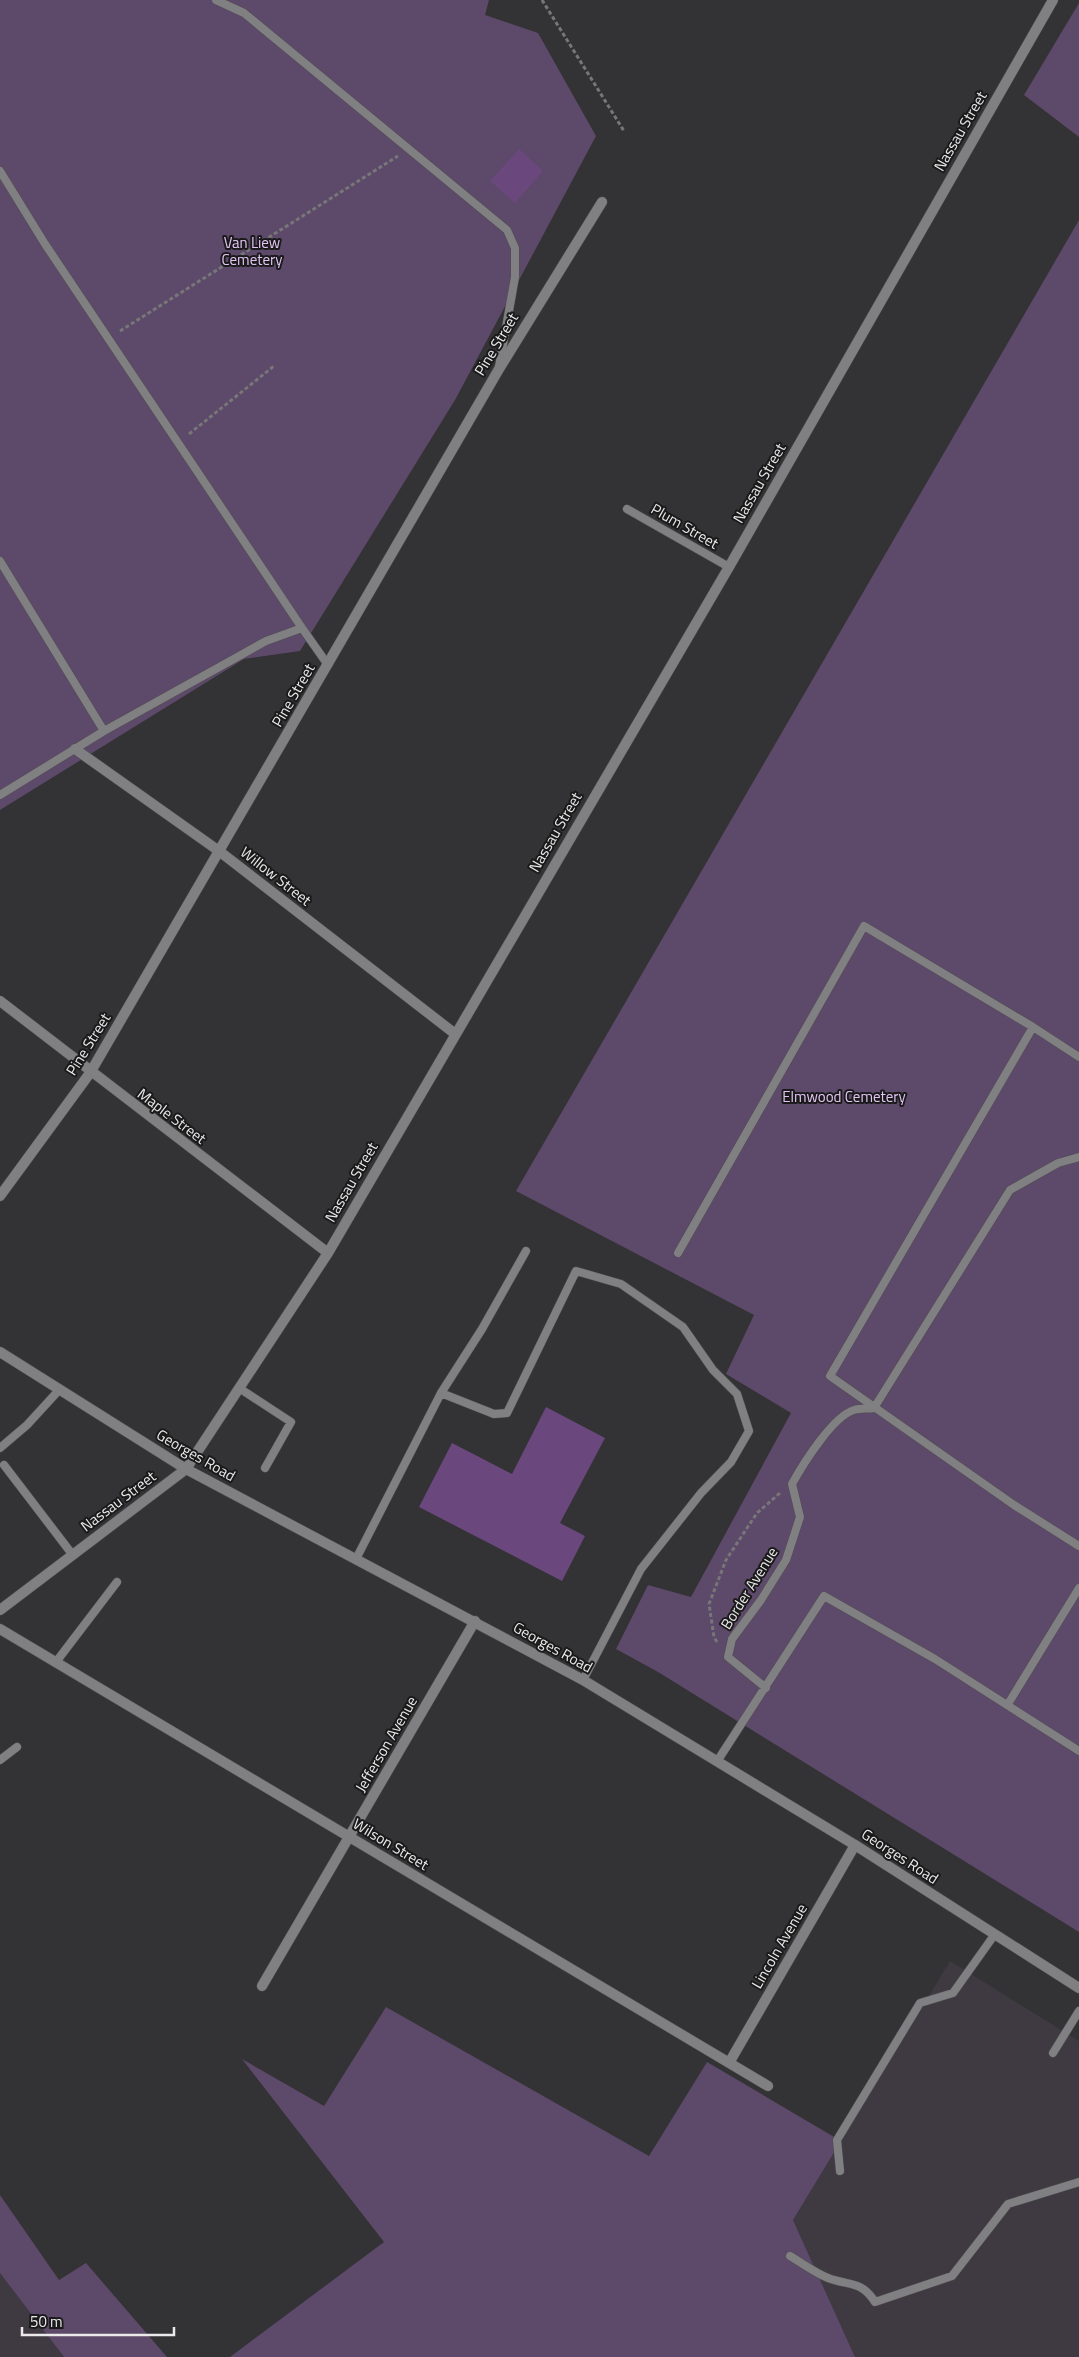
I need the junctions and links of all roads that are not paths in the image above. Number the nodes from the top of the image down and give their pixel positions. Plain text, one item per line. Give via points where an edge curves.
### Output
1 (216, 0) edge
2 (1053, 0) edge
3 (0, 171) edge
4 (602, 202) dead end
5 (498, 369) junction
6 (627, 509) dead end
7 (0, 561) edge
8 (729, 567) junction
9 (302, 628) junction
10 (328, 665) junction
11 (104, 732) junction
12 (74, 749) junction
13 (0, 795) edge
14 (219, 851) junction
15 (0, 1001) edge
16 (1033, 1027) junction
17 (454, 1033) junction
18 (1079, 1057) edge
19 (90, 1073) junction
20 (1079, 1157) edge
21 (0, 1196) edge
22 (526, 1251) dead end
23 (328, 1253) junction
24 (678, 1253) dead end
25 (0, 1352) edge
26 (239, 1388) junction
27 (60, 1389) junction
28 (441, 1393) junction
29 (874, 1408) junction
30 (0, 1448) edge
31 (4, 1465) dead end
32 (265, 1468) dead end
33 (186, 1469) junction
34 (1079, 1546) edge
35 (72, 1554) junction
36 (356, 1559) junction
37 (117, 1582) dead end
38 (1079, 1588) edge
39 (0, 1610) edge
40 (475, 1621) junction
41 (0, 1628) edge
42 (56, 1662) junction
43 (583, 1680) junction
44 (766, 1688) junction
45 (1008, 1704) junction
46 (17, 1747) dead end
47 (1079, 1751) edge
48 (0, 1760) edge
49 (718, 1760) junction
50 (349, 1837) junction
51 (855, 1845) junction
52 (995, 1934) junction
53 (262, 1986) dead end
54 (1079, 1988) edge
55 (1079, 2011) edge
56 (1054, 2053) dead end
57 (728, 2063) junction
58 (768, 2086) dead end
59 (840, 2171) dead end
60 (1079, 2182) edge
61 (790, 2256) dead end

1 - 5 lane via 244,13 507,230 515,248 515,277
2 - 8 street, Nassau Street
3 - 9 lane via 45,244
4 - 5 street, Pine Street
5 - 10 street, Pine Street
6 - 8 lane, Plum Street
7 - 11 lane
8 - 17 street, Nassau Street
9 - 10 lane
9 - 11 lane via 266,640
10 - 14 street, Pine Street
11 - 12 lane
12 - 13 lane
12 - 14 street, Willow Street
14 - 17 street, Willow Street
14 - 19 street, Pine Street
15 - 19 street, Maple Street
16 - 18 lane
16 - 24 lane via 864,926
16 - 29 lane via 830,1376
17 - 23 street, Nassau Street
19 - 21 street, Pine Street
19 - 23 street, Maple Street
20 - 29 lane via 1058,1163 1010,1190
22 - 28 lane
23 - 26 street, Nassau Street
25 - 27 street, Georges Road
26 - 32 lane via 291,1422
26 - 33 street, Nassau Street
27 - 30 lane via 27,1425
27 - 33 street, Georges Road
28 - 36 lane
28 - 43 lane via 494,1414 507,1413 576,1271 621,1284 683,1327 713,1370 737,1394 748,1432 731,1462 701,1493 641,1569
29 - 34 lane
29 - 44 lane, Border Avenue via 852,1410 824,1434 792,1484 800,1516 786,1560 732,1639 728,1657
31 - 35 lane
33 - 35 street, Nassau Street
33 - 36 street, Georges Road
35 - 39 street, Nassau Street
36 - 40 street, Georges Road
37 - 42 lane
38 - 45 lane
40 - 43 street, Georges Road
40 - 50 street, Jefferson Avenue
41 - 42 street, Wilson Street
42 - 50 street, Wilson Street
43 - 49 street, Georges Road
44 - 45 lane via 824,1596
44 - 49 lane
45 - 47 lane
46 - 48 lane
49 - 51 street, Georges Road
50 - 53 street, Jefferson Avenue
50 - 57 street, Wilson Street
51 - 52 street, Georges Road
51 - 57 street, Lincoln Avenue
52 - 54 street, Georges Road
52 - 59 lane via 953,1993 920,2003 837,2140
55 - 56 lane
57 - 58 street, Wilson Street
60 - 61 lane via 1008,2204 952,2276 875,2302 868,2290 828,2278

